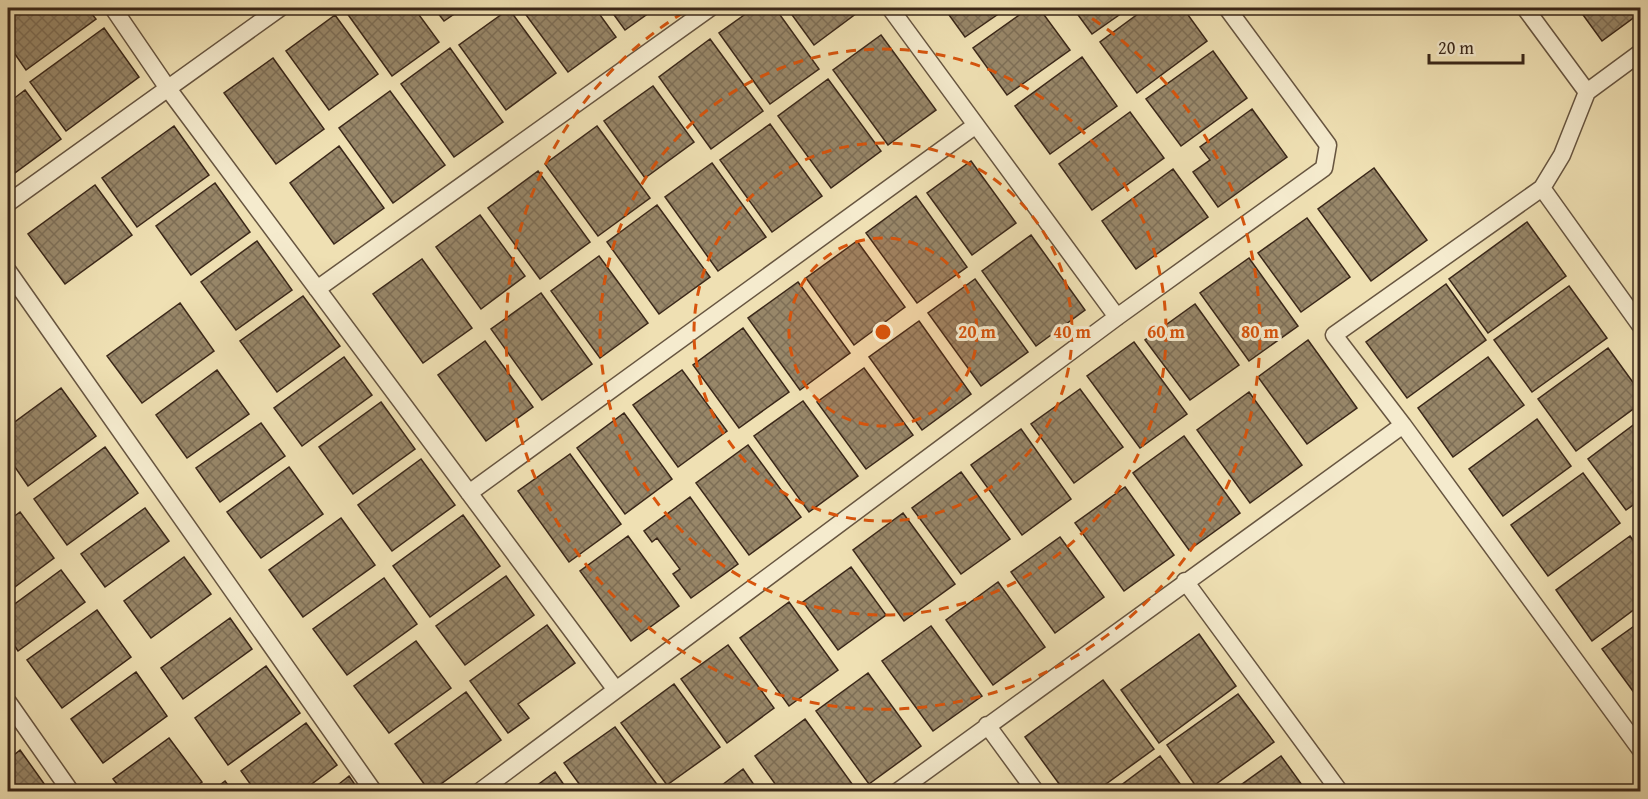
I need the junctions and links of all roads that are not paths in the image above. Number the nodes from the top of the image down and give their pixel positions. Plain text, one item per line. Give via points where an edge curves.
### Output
1 (113, 8) edge
2 (280, 8) edge
3 (710, 8) edge
4 (890, 8) edge
5 (1227, 8) edge
6 (1525, 8) edge
7 (1641, 53) edge
8 (169, 90) junction
9 (1587, 92) junction
10 (976, 125) junction
11 (1542, 188) junction
12 (8, 203) edge
13 (8, 272) edge
14 (317, 289) junction
15 (1117, 318) junction
16 (1641, 325) edge
17 (1403, 425) junction
18 (469, 493) junction
19 (1185, 581) junction
20 (616, 690) junction
21 (8, 702) edge
22 (987, 725) junction
23 (1641, 749) edge
24 (71, 792) edge
25 (374, 792) edge
26 (479, 792) edge
27 (897, 792) edge
28 (1036, 792) edge
29 (1340, 792) edge

1 - 8 lane
2 - 8 lane
3 - 14 lane
4 - 10 lane
5 - 15 lane via 1328,145 1324,168
6 - 9 lane
7 - 9 lane
8 - 12 lane
8 - 14 lane
9 - 11 lane via 1562,155
10 - 15 lane
10 - 18 lane
11 - 16 lane
11 - 17 lane via 1334,335
13 - 25 lane
14 - 18 lane
15 - 20 lane
17 - 19 lane
17 - 23 lane
18 - 20 lane
19 - 22 lane
19 - 29 lane
20 - 26 lane
21 - 24 lane
22 - 27 lane
22 - 28 lane

